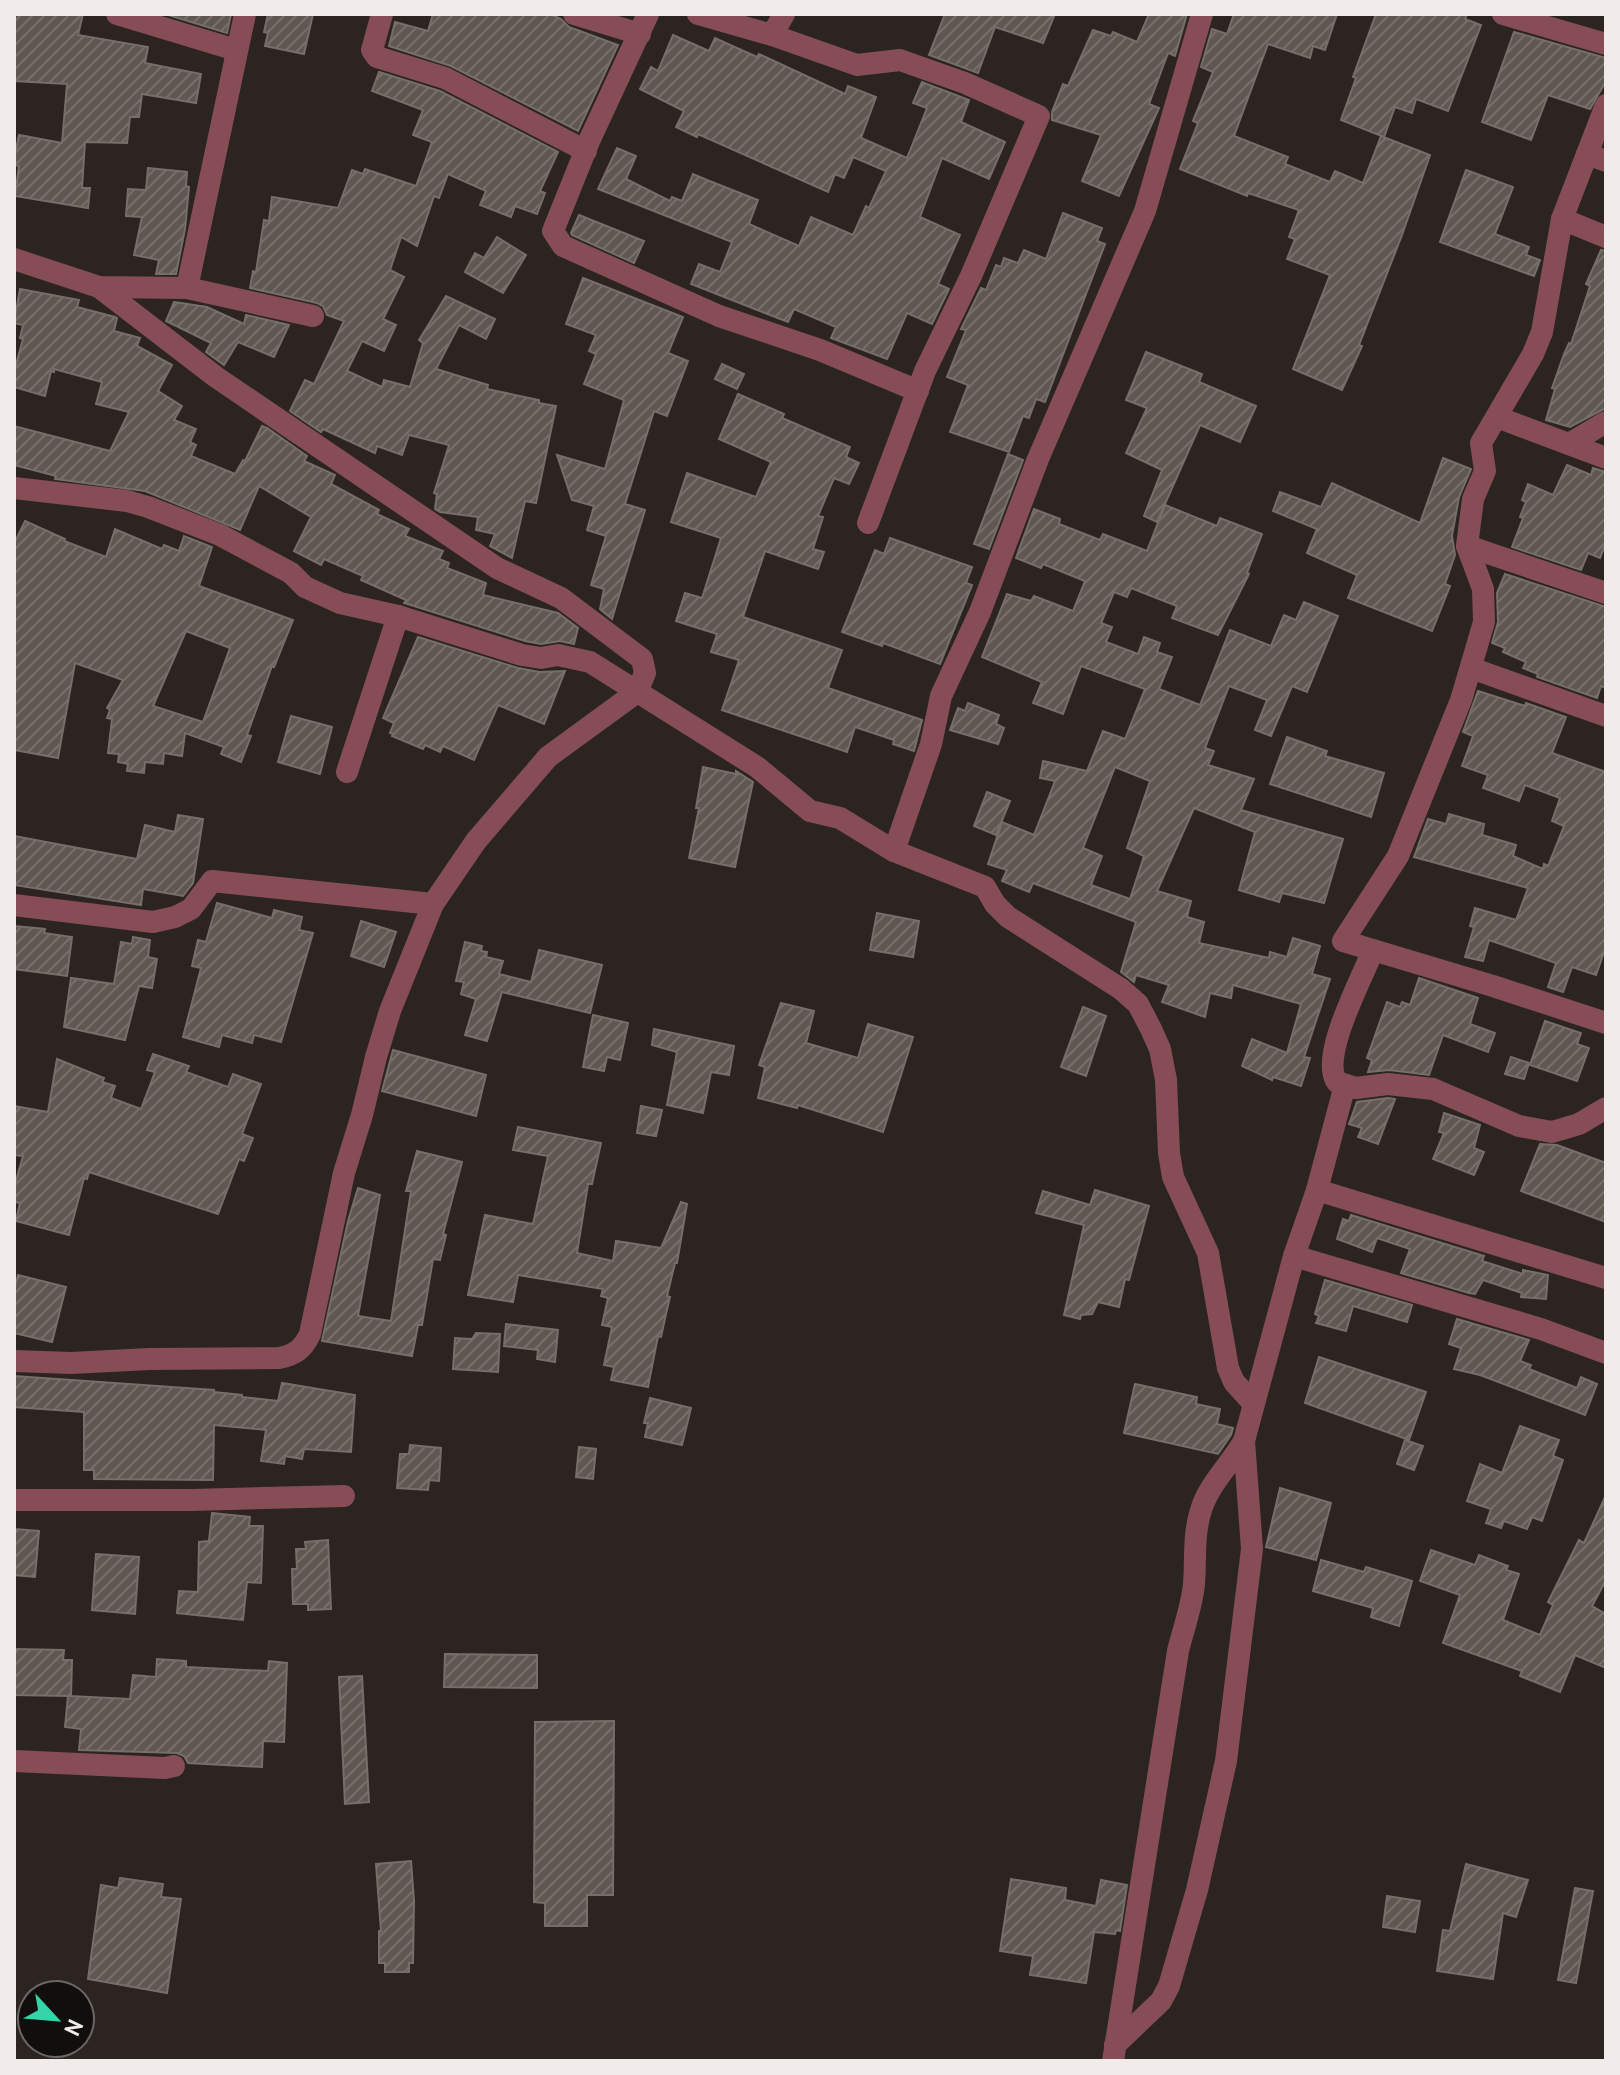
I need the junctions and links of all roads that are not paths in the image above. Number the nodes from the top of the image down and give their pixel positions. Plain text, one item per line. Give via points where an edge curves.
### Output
1 (117, 14) edge
2 (245, 14) edge
3 (382, 14) edge
4 (574, 14) edge
5 (698, 14) edge
6 (784, 14) edge
7 (1202, 14) edge
8 (1503, 14) edge
9 (644, 24) edge
10 (772, 35) junction
11 (1606, 44) edge
12 (236, 50) junction
13 (1606, 105) edge
14 (586, 151) junction
15 (1597, 158) edge
16 (1562, 219) junction
17 (1606, 237) edge
18 (14, 259) edge
19 (99, 287) junction
20 (187, 288) junction
21 (313, 316) dead end
22 (918, 391) junction
23 (1497, 417) junction
24 (1606, 422) edge
25 (1569, 444) junction
26 (1606, 458) edge
27 (14, 488) edge
28 (868, 523) dead end
29 (1467, 546) junction
30 (1606, 593) edge
31 (398, 616) junction
32 (1471, 668) junction
33 (637, 692) junction
34 (1606, 716) edge
35 (347, 772) dead end
36 (894, 851) junction
37 (433, 904) junction
38 (14, 905) edge
39 (1373, 950) junction
40 (1606, 1023) edge
41 (1345, 1085) junction
42 (1606, 1108) edge
43 (1317, 1190) junction
44 (1294, 1256) junction
45 (1606, 1278) edge
46 (1606, 1353) edge
47 (14, 1361) edge
48 (1253, 1403) junction
49 (1244, 1441) junction
50 (344, 1496) dead end
51 (14, 1500) edge
52 (14, 1761) edge
53 (174, 1766) dead end
54 (1114, 2053) edge

1 - 12 street
2 - 12 street
3 - 14 street via 372,50 377,57 445,78
4 - 9 street
5 - 10 street
6 - 10 street
7 - 36 street via 1145,211 941,696 931,744
8 - 11 street
9 - 14 street
10 - 22 street via 857,65 900,60 1039,116
12 - 20 street
13 - 15 street
14 - 22 street via 553,231 563,246 719,316
15 - 16 street
16 - 17 street
16 - 23 street via 1542,332
18 - 19 street
19 - 20 street
19 - 33 street via 216,377 497,568 588,616 642,659 645,673
20 - 21 street
22 - 28 street
23 - 25 street
23 - 29 street via 1481,443 1485,471 1473,499
24 - 25 street
25 - 26 street
27 - 31 street via 148,507 220,535 340,603
29 - 30 street
29 - 32 street via 1483,589 1484,622
31 - 33 street via 522,655 573,657 607,671
31 - 35 street
32 - 34 street
32 - 39 street via 1398,856 1343,941
33 - 36 street via 757,767 810,811 840,818
33 - 37 street via 548,757 497,814
36 - 48 street via 985,887 1008,917 1138,1004 1160,1049 1173,1177 1208,1253 1228,1368
37 - 38 street via 212,881 191,909 153,922
37 - 47 street via 376,1057 341,1185 310,1334 301,1349 279,1358
39 - 40 street
39 - 41 street via 1332,1049 1330,1069
41 - 42 street via 1433,1089 1519,1126 1552,1132
41 - 43 street
43 - 44 street
43 - 45 street
44 - 46 street
44 - 48 street
48 - 49 street
49 - 54 street via 1201,1509 1194,1586 1178,1651
49 - 54 street via 1252,1549 1226,1761 1169,1986
50 - 51 street
52 - 53 street

